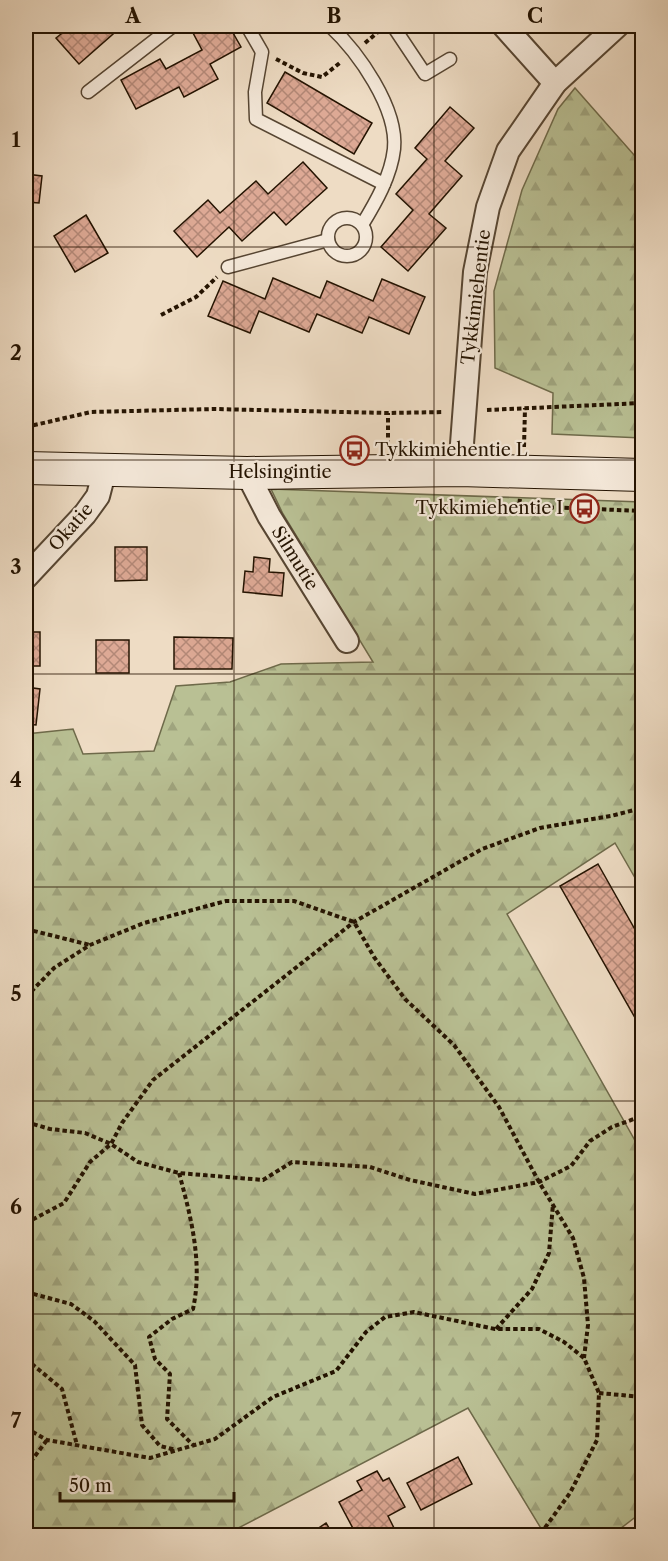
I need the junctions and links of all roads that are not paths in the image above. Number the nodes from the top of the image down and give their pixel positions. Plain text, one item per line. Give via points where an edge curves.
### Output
1 (173, 26) edge
2 (247, 26) edge
3 (330, 26) edge
4 (504, 26) edge
5 (617, 26) edge
6 (398, 27) edge
7 (450, 59) dead end
8 (555, 83) junction
9 (88, 92) dead end
10 (384, 184) junction
11 (363, 225) junction
12 (328, 240) junction
13 (228, 267) road end
14 (26, 468) edge
15 (105, 469) junction
16 (460, 470) junction
17 (247, 473) junction
18 (642, 474) edge
19 (26, 577) edge
20 (347, 641) dead end

1 - 9 lane
2 - 10 lane via 262,52 255,92 256,119
3 - 10 lane via 344,38 373,80 393,123 394,149
4 - 8 street
5 - 8 street, Tykkimiehentie
6 - 7 lane via 424,74
8 - 16 street, Tykkimiehentie via 508,151 488,207 475,272
10 - 11 lane
11 - 12 lane via 351,218 339,220 330,229
11 - 12 lane via 365,245 357,254 341,256
12 - 13 lane
14 - 15 main road, Helsingintie
15 - 17 main road, Helsingintie
15 - 19 street, Okatie via 98,496 85,514
16 - 17 main road, Helsingintie
16 - 18 main road, Helsingintie
17 - 20 street, Silmutie via 269,516

